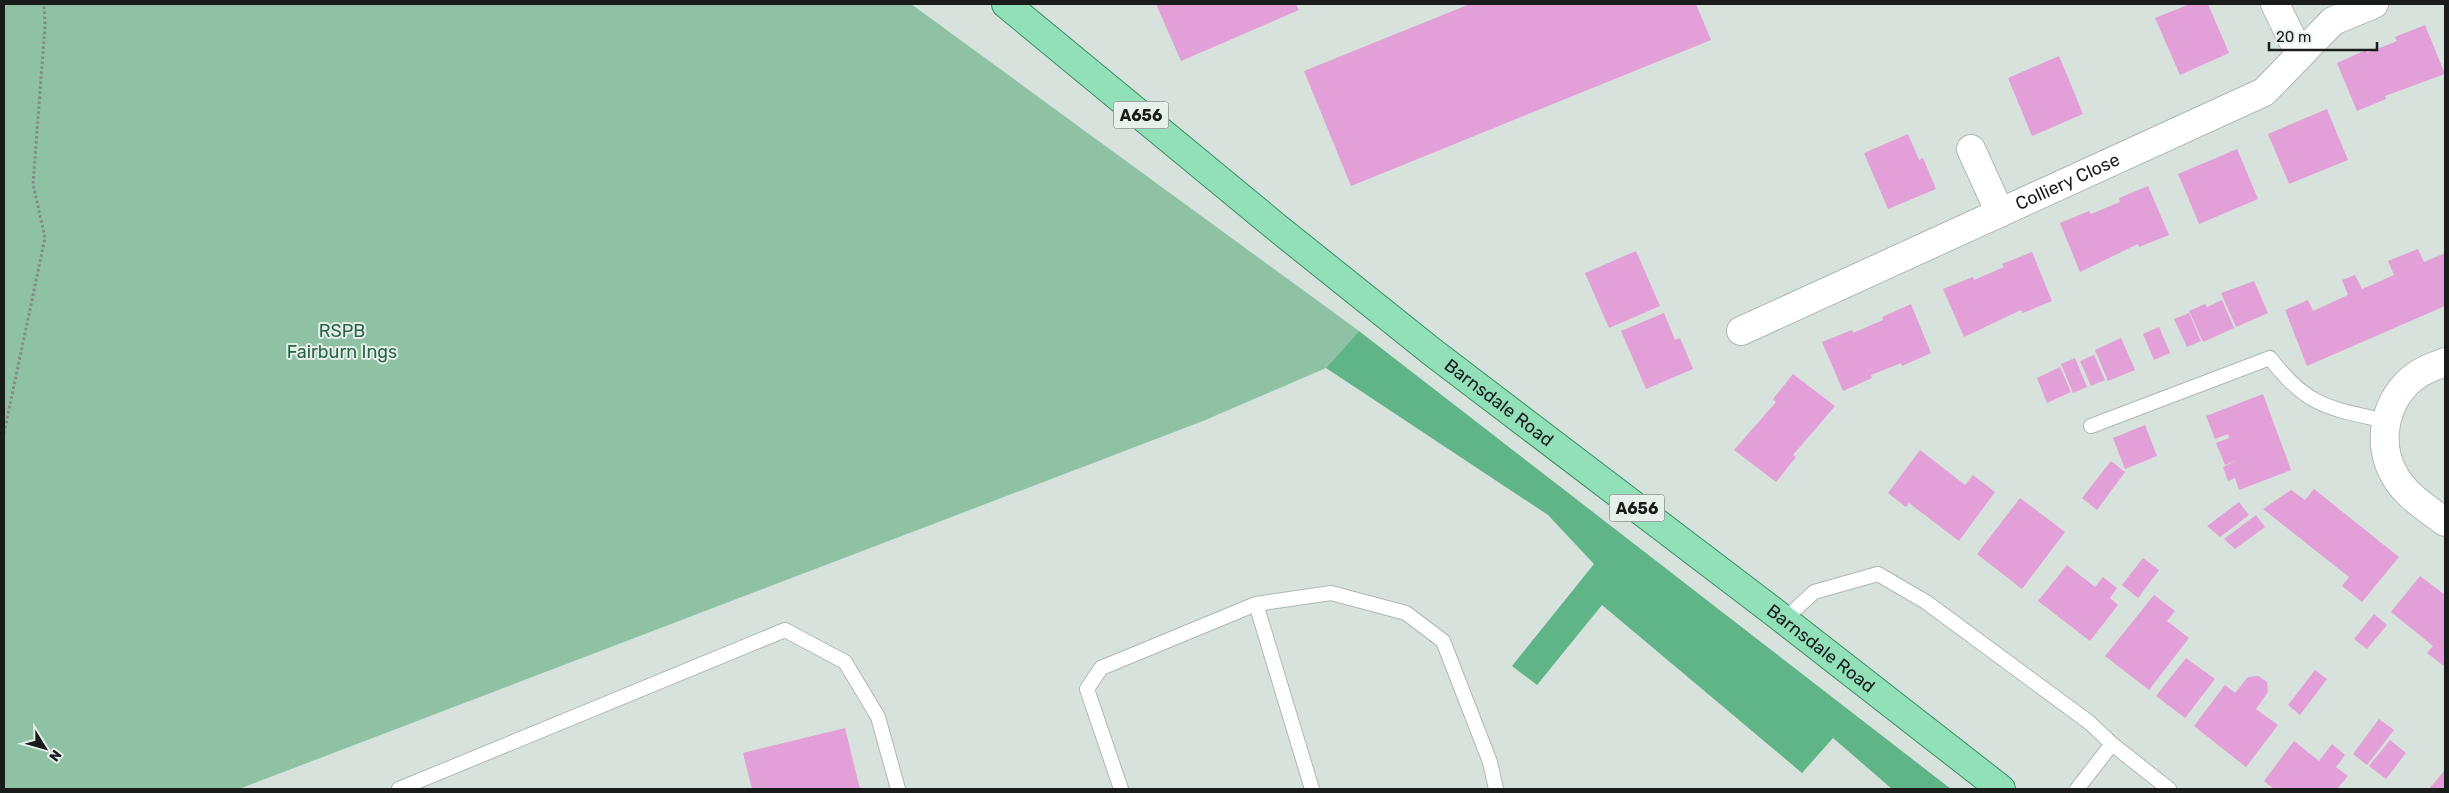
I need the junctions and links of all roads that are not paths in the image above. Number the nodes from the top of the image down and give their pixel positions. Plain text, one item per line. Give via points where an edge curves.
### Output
1 (1006, 4) edge
2 (2275, 4) edge
3 (2374, 4) edge
4 (2300, 55) junction
5 (1971, 149) dead end
6 (2000, 213) junction
7 (1741, 331) dead end
8 (2445, 362) edge
9 (2386, 420) junction
10 (2091, 426) dead end
11 (2445, 522) edge
12 (1256, 604) junction
13 (1784, 620) junction
14 (2112, 744) junction
15 (399, 789) edge
16 (898, 789) edge
17 (1121, 789) edge
18 (1312, 789) edge
19 (1496, 789) edge
20 (2001, 789) edge
21 (2076, 789) edge
22 (2169, 789) edge

1 - 13 main road, Barnsdale Road / A656 via 1431,351
2 - 4 street
3 - 4 street, Colliery Close via 2333,21
4 - 6 street, Colliery Close via 2264,92
5 - 6 street
6 - 7 street, Colliery Close
8 - 9 street via 2418,374 2404,386
9 - 10 lane via 2332,409 2308,397 2286,380 2270,358
9 - 11 street via 2384,440 2387,459 2395,476 2407,492
12 - 17 lane via 1101,668 1093,678 1087,689
12 - 18 lane
12 - 19 lane via 1331,593 1406,612 1443,641 1490,762
13 - 14 lane via 1814,592 1878,574 1926,602 1996,652 2090,723
13 - 20 main road, Barnsdale Road / A656
14 - 21 lane
14 - 22 lane
15 - 16 lane via 785,630 845,662 878,717

